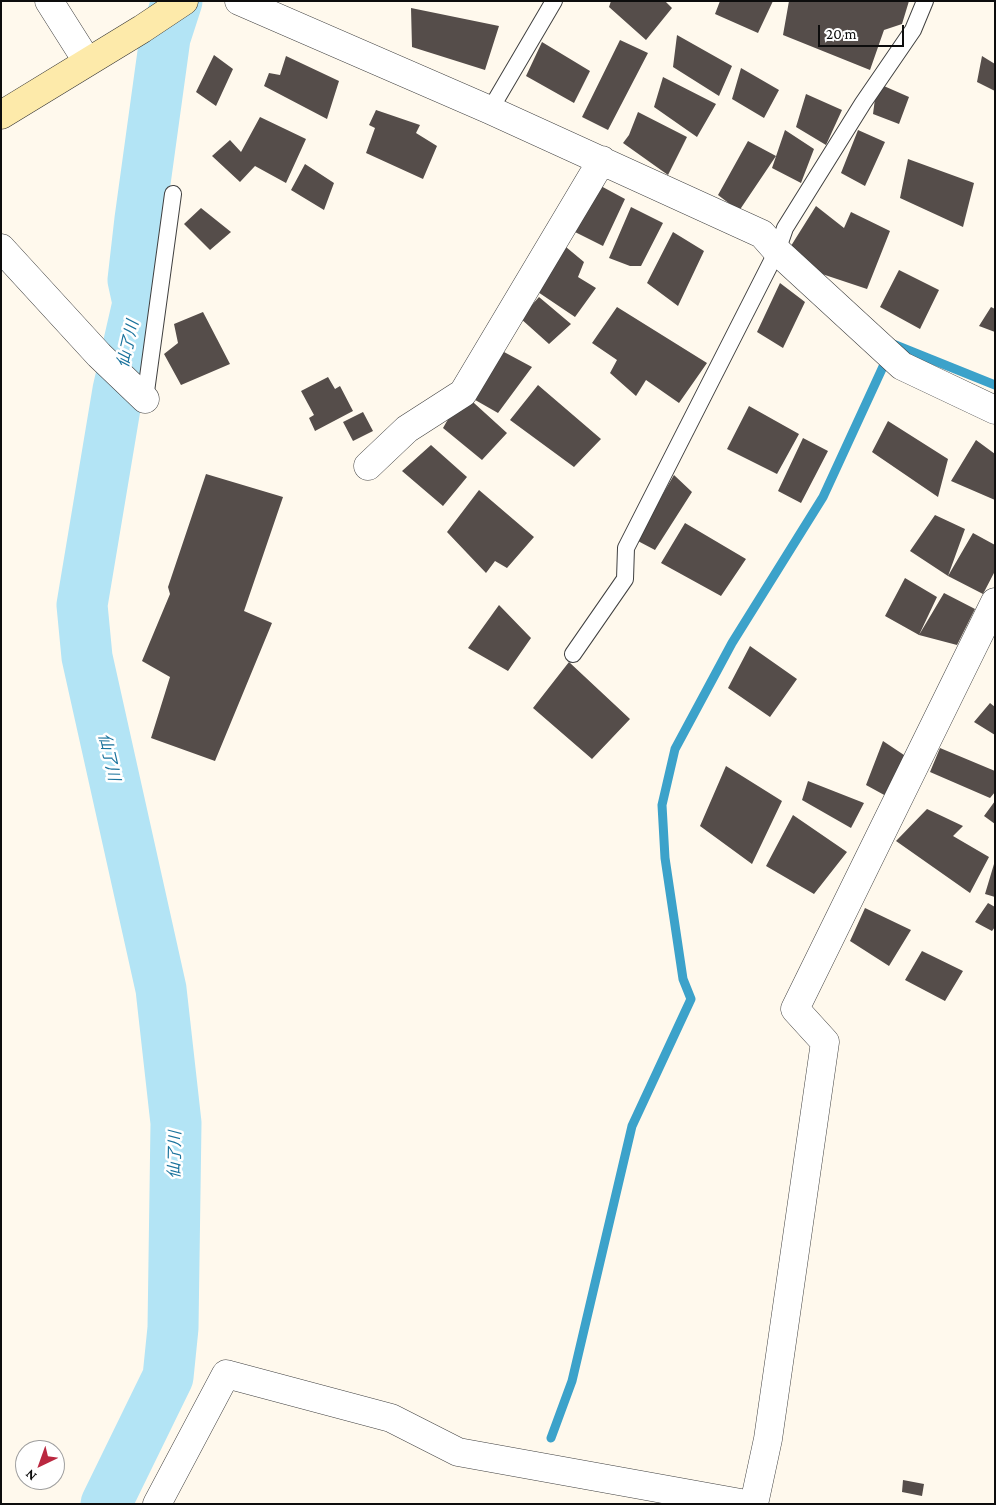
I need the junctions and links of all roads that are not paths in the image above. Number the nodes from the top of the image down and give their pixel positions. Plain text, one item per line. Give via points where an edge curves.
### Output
1 (49, 1) edge
2 (184, 1) edge
3 (240, 1) edge
4 (554, 1) edge
5 (925, 1) edge
6 (87, 61) junction
7 (490, 110) junction
8 (1, 115) edge
9 (602, 160) junction
10 (173, 194) dead end
11 (1, 248) edge
12 (777, 251) junction
13 (145, 399) joint
14 (995, 410) edge
15 (368, 466) dead end
16 (995, 602) edge
17 (573, 654) dead end
18 (157, 1504) edge
19 (746, 1504) edge
20 (754, 1504) edge

1 - 6 street
2 - 6 main road
3 - 7 street
4 - 7 lane
5 - 12 lane via 913,30 785,228
6 - 8 main road
7 - 9 street
9 - 12 street via 762,234
9 - 15 street via 463,392 407,429
10 - 13 lane
11 - 13 street via 99,355
12 - 14 street via 902,366
12 - 17 lane via 626,548 625,579
16 - 20 street via 795,1009 825,1042 768,1439
18 - 19 street via 226,1374 391,1418 458,1452

